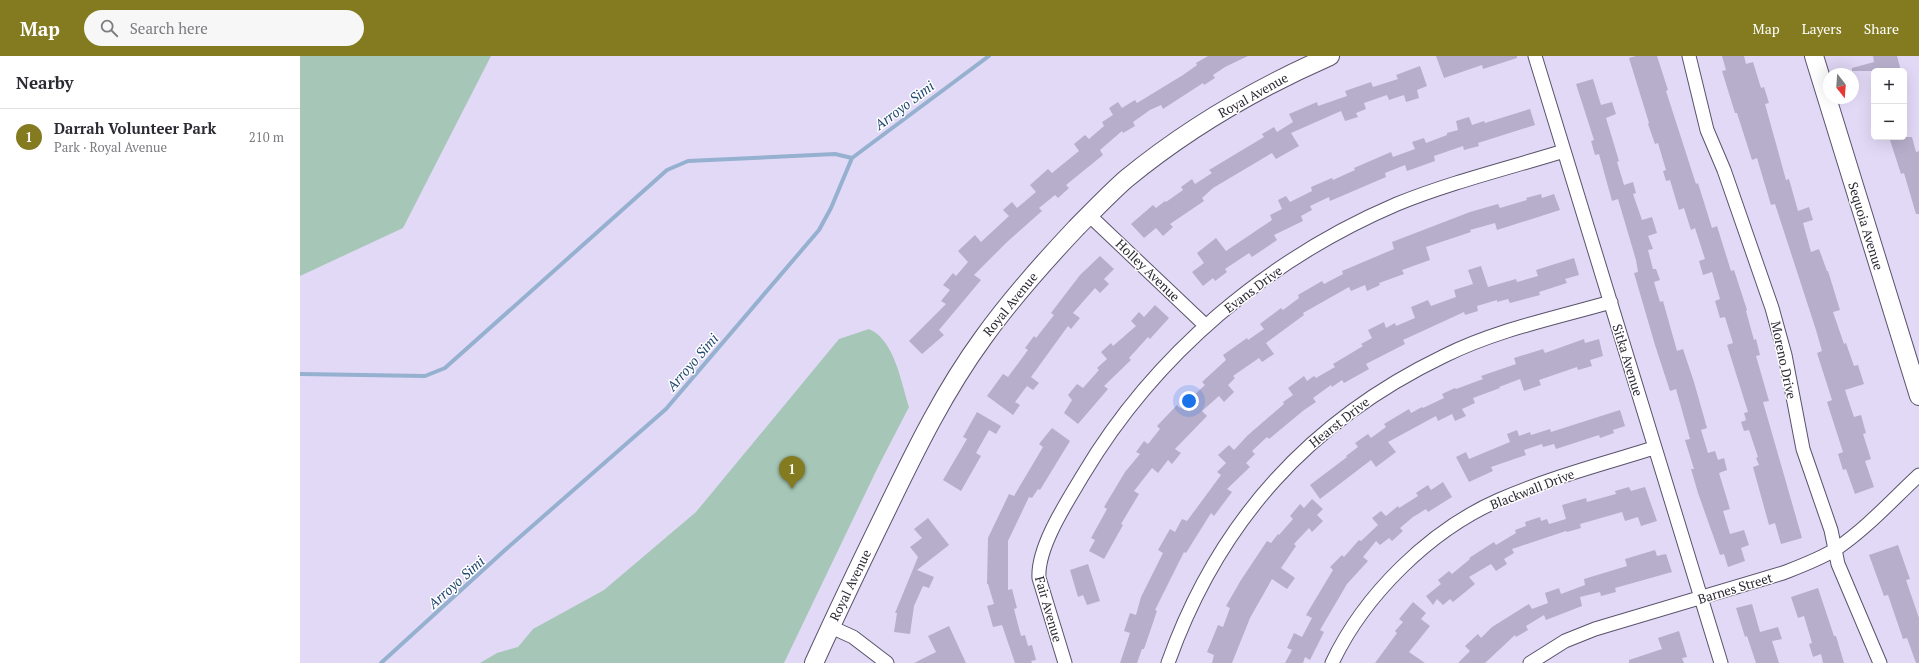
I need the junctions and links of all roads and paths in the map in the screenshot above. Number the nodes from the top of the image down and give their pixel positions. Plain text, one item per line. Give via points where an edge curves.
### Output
1 (1330, 56) edge
2 (1535, 56) edge
3 (1689, 56) edge
4 (1814, 56) edge
5 (1564, 151) junction
6 (1089, 215) junction
7 (1611, 302) junction
8 (1206, 326) junction
9 (1919, 396) edge
10 (1654, 448) junction
11 (1919, 475) edge
12 (1835, 549) junction
13 (1041, 555) joint
14 (1701, 599) junction
15 (831, 626) junction
16 (814, 663) edge
17 (887, 663) edge
18 (1065, 663) edge
19 (1168, 663) edge
20 (1332, 663) edge
21 (1530, 663) edge
22 (1721, 663) edge
23 (1880, 663) edge

1 - 6 main road, Royal Avenue via 1258,91 1213,117 1168,147 1126,180
2 - 5 street, Sitka Avenue
3 - 12 street, Moreno Drive via 1707,130 1729,184 1772,308 1803,449
4 - 9 main road, Sequoia Avenue
5 - 7 street, Sitka Avenue
5 - 8 street, Evans Drive via 1433,190 1359,222 1281,267
6 - 8 street, Holley Avenue
6 - 15 main road, Royal Avenue via 1013,298 953,384 919,443
7 - 10 street, Sitka Avenue
7 - 19 street, Hearst Drive via 1493,336 1444,355 1386,386 1329,427 1274,480 1225,544 1188,612
8 - 13 street, Evans Drive via 1165,366 1120,420 1095,455 1066,504
10 - 14 street, Sitka Avenue
10 - 20 street, Blackwall Drive via 1540,483 1497,500 1457,523 1420,550 1387,582 1359,618
11 - 12 street, Barnes Street via 1854,536
12 - 14 street, Barnes Street via 1783,573
12 - 23 street, Moreno Drive via 1838,564
13 - 18 street, Fair Avenue via 1038,566 1039,578
14 - 21 street, Barnes Street via 1595,629 1565,641
14 - 22 street, Sitka Avenue
15 - 16 main road, Royal Avenue
15 - 17 street via 852,637

